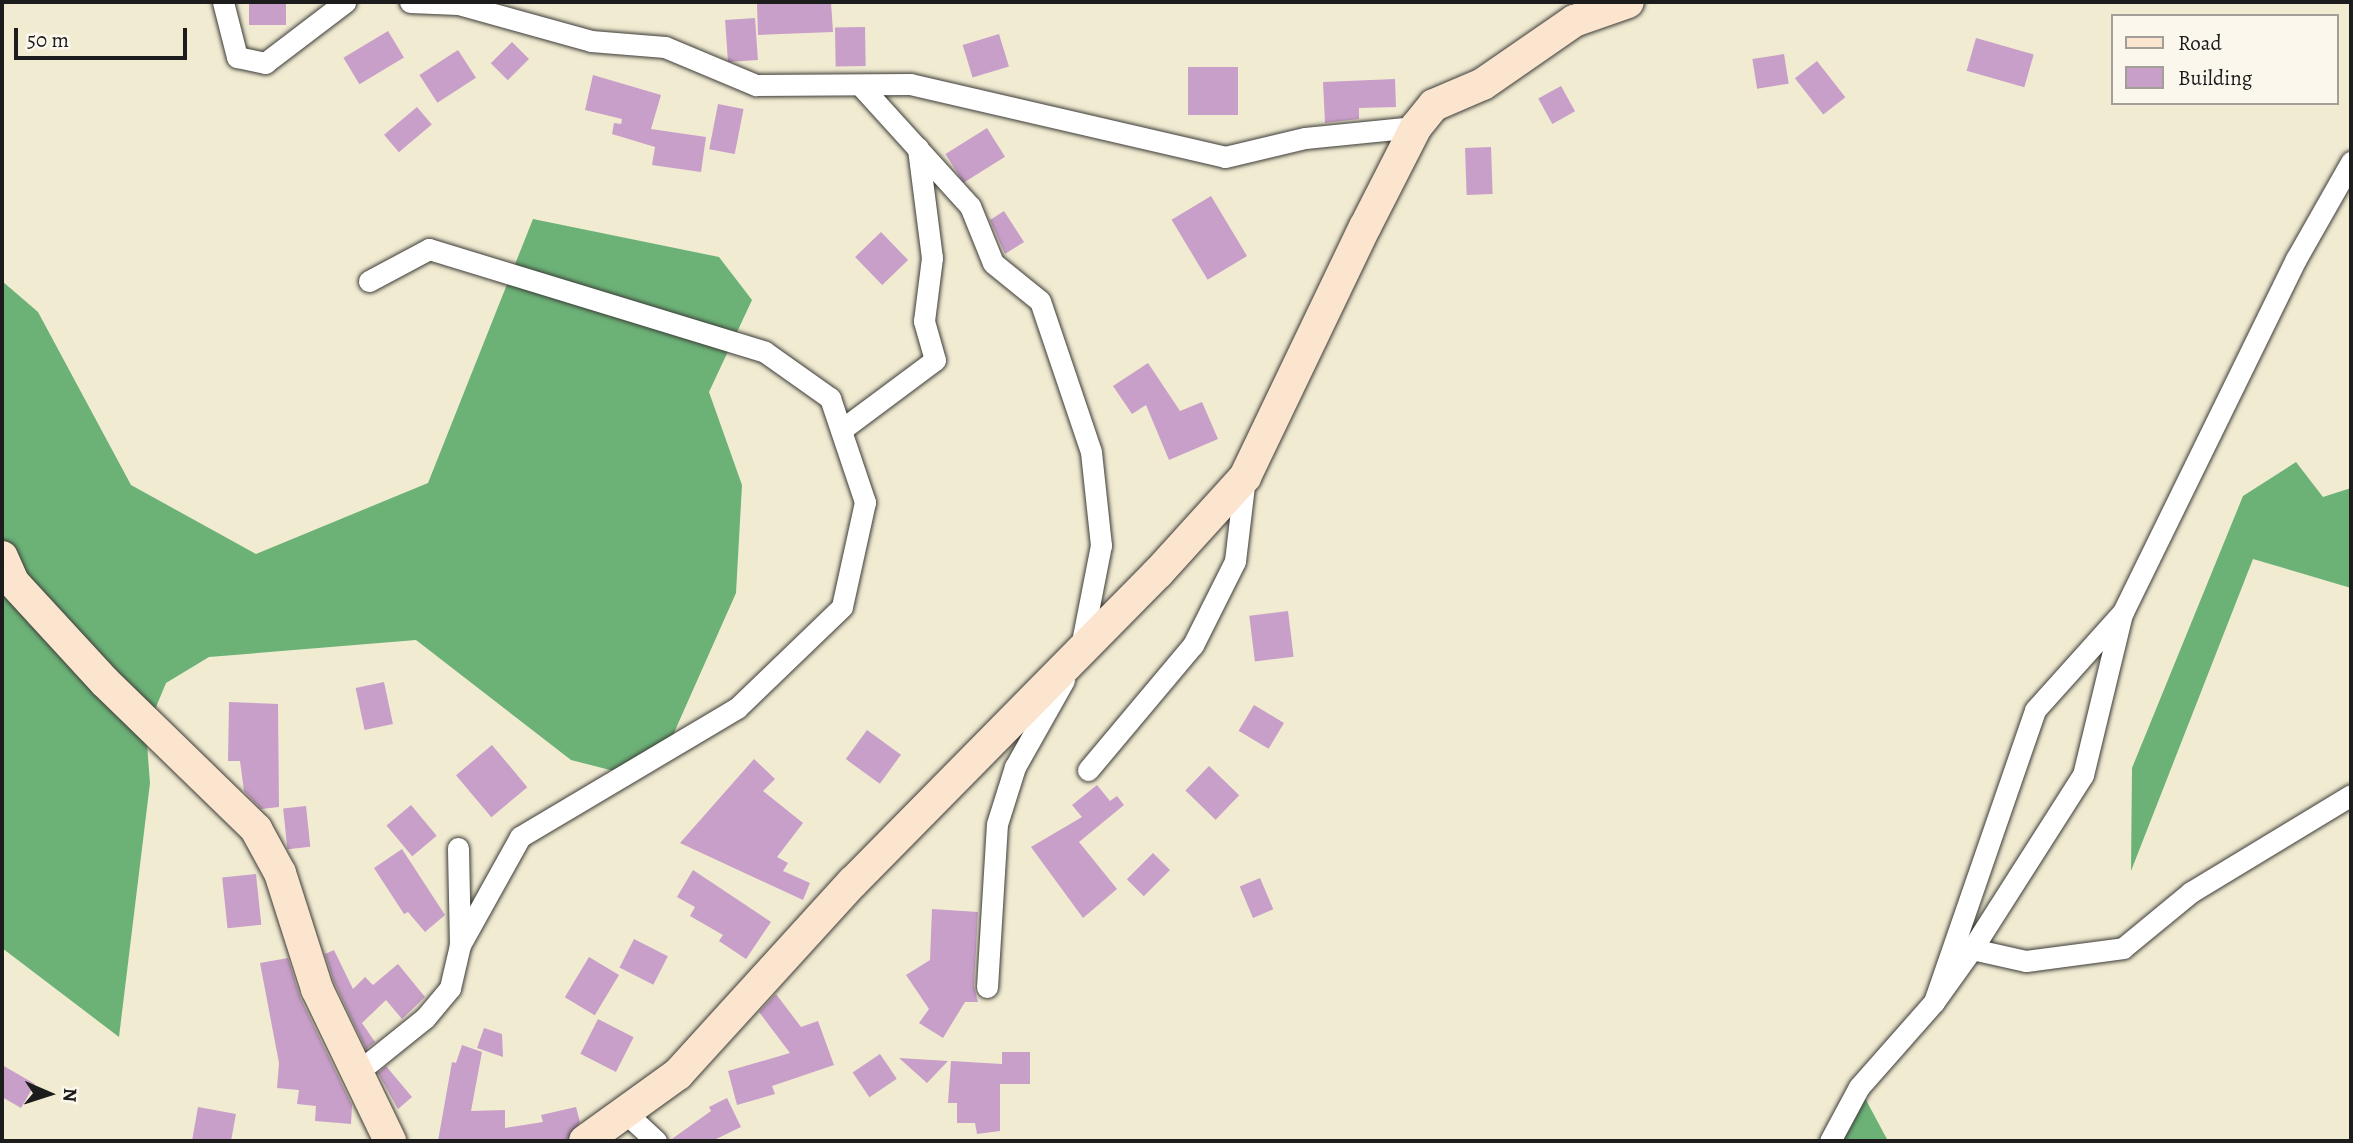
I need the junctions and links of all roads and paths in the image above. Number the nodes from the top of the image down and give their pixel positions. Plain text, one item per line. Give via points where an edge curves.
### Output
1 (223, 2) edge
2 (345, 2) edge
3 (410, 2) edge
4 (1628, 2) edge
5 (861, 86) junction
6 (1416, 127) junction
7 (918, 148) junction
8 (2351, 162) edge
9 (369, 281) dead end
10 (841, 430) junction
11 (1245, 477) junction
12 (2, 557) edge
13 (2123, 612) junction
14 (1080, 652) junction
15 (1088, 770) dead end
16 (2351, 795) edge
17 (458, 848) dead end
18 (460, 946) junction
19 (1972, 949) junction
20 (987, 987) dead end
21 (1934, 1002) junction
22 (359, 1071) junction
23 (627, 1114) junction
24 (390, 1141) edge
25 (585, 1141) edge
26 (656, 1141) edge
27 (1830, 1141) edge

1 - 2 street via 237,57 265,63
3 - 5 street via 458,4 591,41 665,47 756,85
4 - 6 street via 1574,21 1483,85 1434,104
5 - 6 street via 910,84 1225,157 1305,138
5 - 7 street
6 - 11 street
7 - 10 street via 932,258 925,321 935,360
7 - 14 street via 970,206 993,263 1040,301 1091,452 1101,545
8 - 13 street via 2296,259
9 - 10 street via 429,249 556,284 765,352 830,398
10 - 18 street via 865,502 842,607 737,708 520,837
11 - 14 street
11 - 15 street via 1235,561 1193,645
12 - 22 street via 13,582 105,682 256,829 280,873 317,989
13 - 19 street via 2083,775
13 - 21 street via 2035,710
14 - 20 street via 1015,767 998,824
14 - 23 street via 853,882 678,1074
16 - 19 street via 2191,892 2123,948 2026,961
17 - 18 street
18 - 22 street via 450,988 425,1018
19 - 21 street
21 - 27 street via 1859,1087
22 - 24 street
23 - 25 street
23 - 26 street

